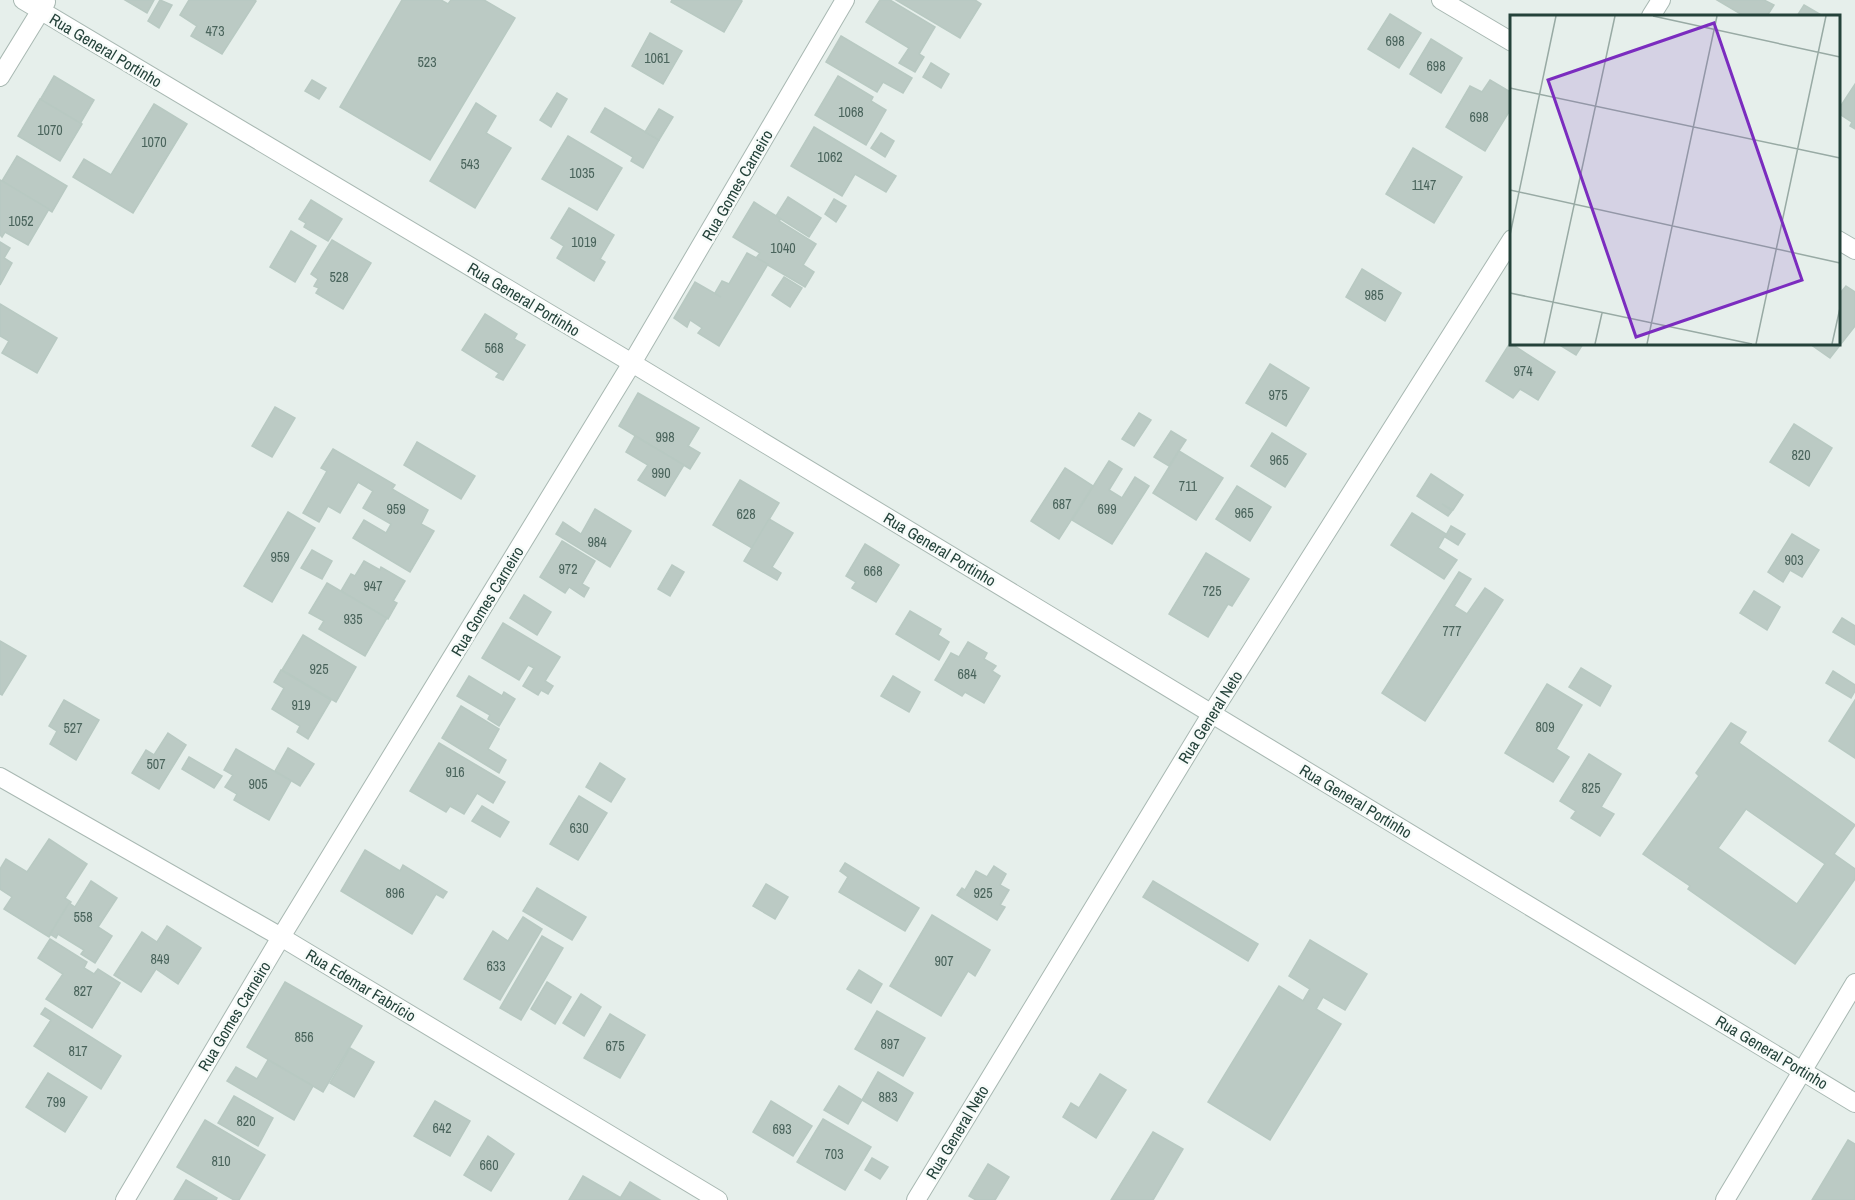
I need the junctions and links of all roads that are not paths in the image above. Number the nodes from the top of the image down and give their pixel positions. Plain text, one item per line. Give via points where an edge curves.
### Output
1 (23, 0) edge
2 (845, 0) edge
3 (1441, 0) edge
4 (1661, 0) edge
5 (43, 5) edge
6 (1652, 15) edge
7 (1510, 41) edge
8 (0, 77) edge
9 (1840, 241) edge
10 (1510, 242) edge
11 (1855, 250) edge
12 (632, 363) junction
13 (1212, 713) junction
14 (0, 777) edge
15 (281, 938) junction
16 (1855, 983) edge
17 (1803, 1070) junction
18 (1855, 1103) edge
19 (124, 1200) edge
20 (718, 1200) edge
21 (916, 1200) edge
22 (1725, 1200) edge

1 - 5 street, Rua General Portinho
2 - 12 street, Rua Gomes Carneiro
3 - 7 street
4 - 6 street
5 - 8 street
5 - 12 street, Rua General Portinho
9 - 11 street
10 - 13 street, Rua General Neto
12 - 13 street, Rua General Portinho
12 - 15 street, Rua Gomes Carneiro
13 - 17 street, Rua General Portinho
13 - 21 street, Rua General Neto
14 - 15 street, Rua Edemar Fabrício
15 - 19 street, Rua Gomes Carneiro
15 - 20 street, Rua Edemar Fabrício
16 - 17 street
17 - 18 street, Rua General Portinho
17 - 22 street

